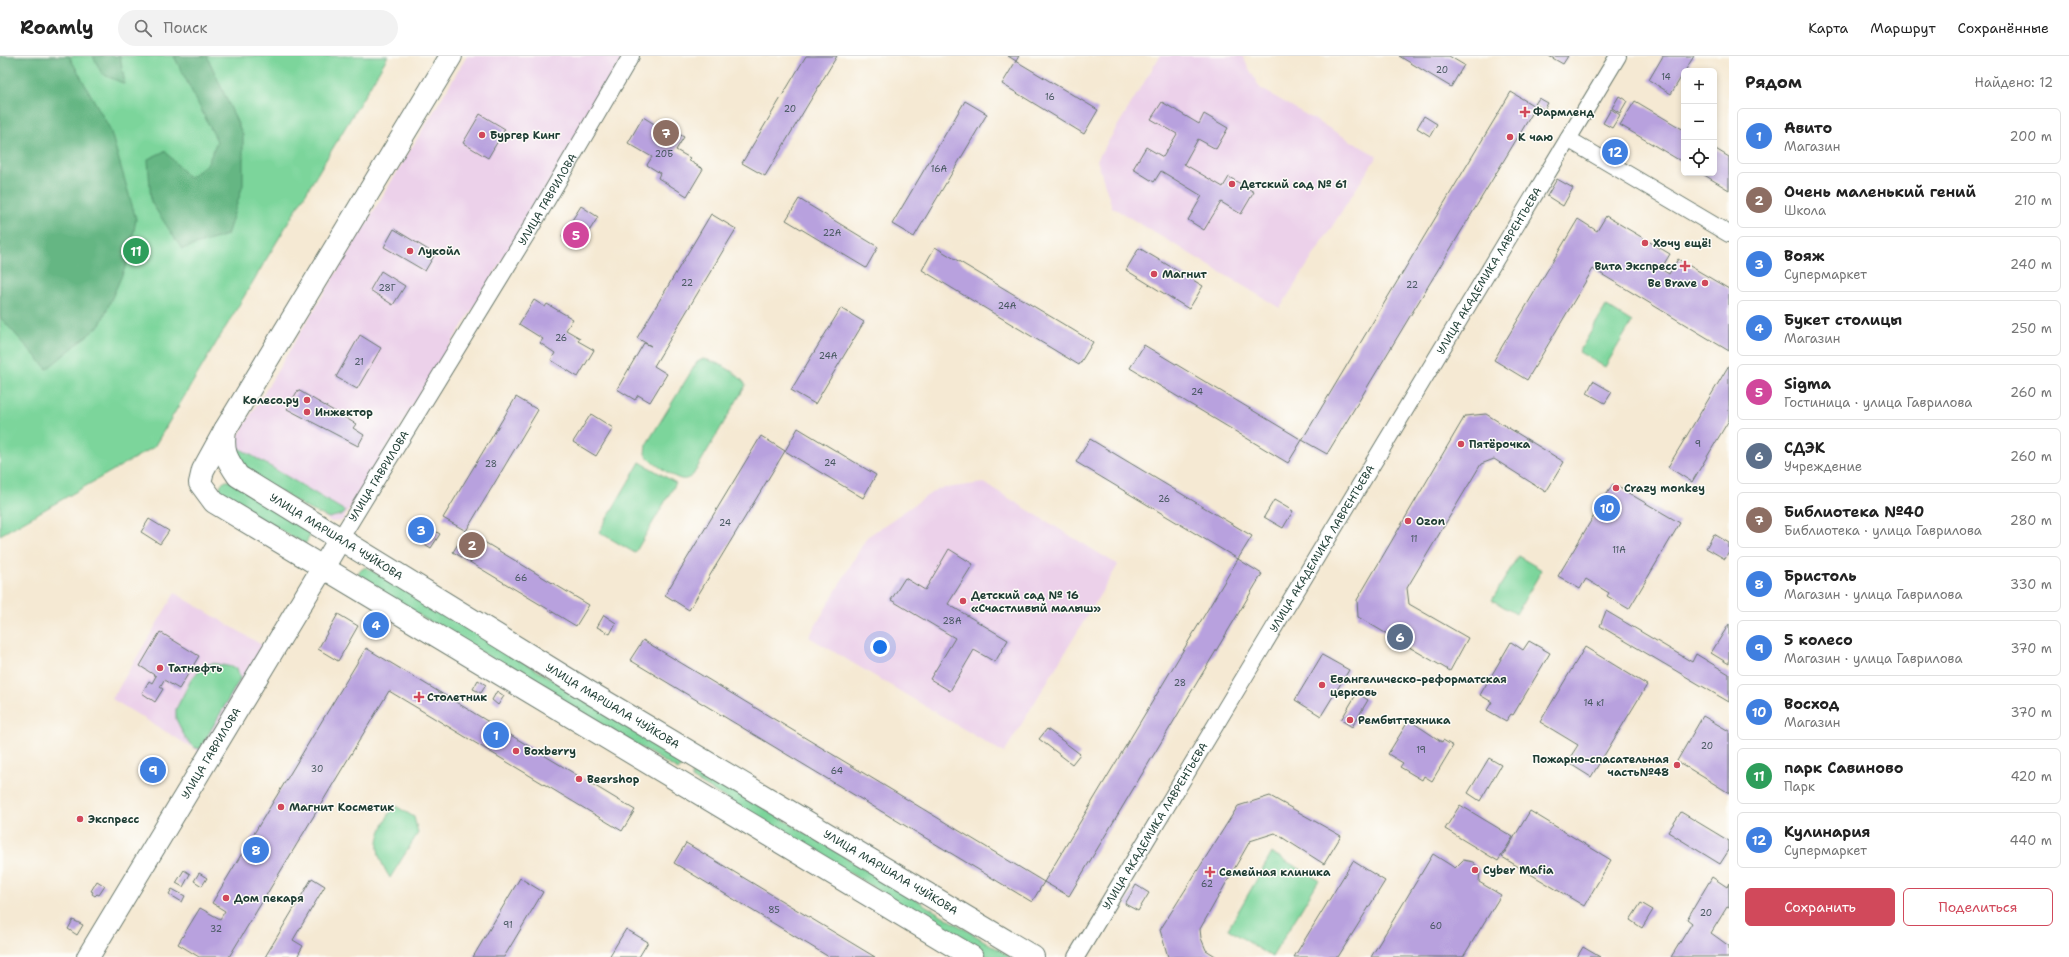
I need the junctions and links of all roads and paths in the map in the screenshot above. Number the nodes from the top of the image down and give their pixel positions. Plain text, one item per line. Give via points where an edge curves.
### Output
1 (450, 56) edge
2 (631, 56) edge
3 (1618, 56) edge
4 (1568, 139) junction
5 (1729, 234) edge
6 (225, 430) junction
7 (340, 539) junction
8 (322, 567) junction
9 (695, 754) junction
10 (679, 780) junction
11 (88, 957) edge
12 (972, 957) edge
13 (1033, 957) edge
14 (1076, 957) edge

1 - 6 main road
2 - 7 street, УЛИЦА ГАВРИЛОВА via 530,229
3 - 4 street, УЛИЦА АКАДЕМИКА ЛАВРЕНТЬЕВА
4 - 5 street
4 - 14 street, УЛИЦА АКАДЕМИКА ЛАВРЕНТЬЕВА
6 - 7 main road, УЛИЦА МАРШАЛА ЧУЙКОВА via 225,456 238,476
6 - 8 main road via 203,470 200,483 214,502
7 - 8 main road, УЛИЦА ГАВРИЛОВА
7 - 9 main road, УЛИЦА МАРШАЛА ЧУЙКОВА
8 - 10 main road
8 - 11 main road, УЛИЦА ГАВРИЛОВА
9 - 10 main road
9 - 13 main road, УЛИЦА МАРШАЛА ЧУЙКОВА
10 - 12 main road

